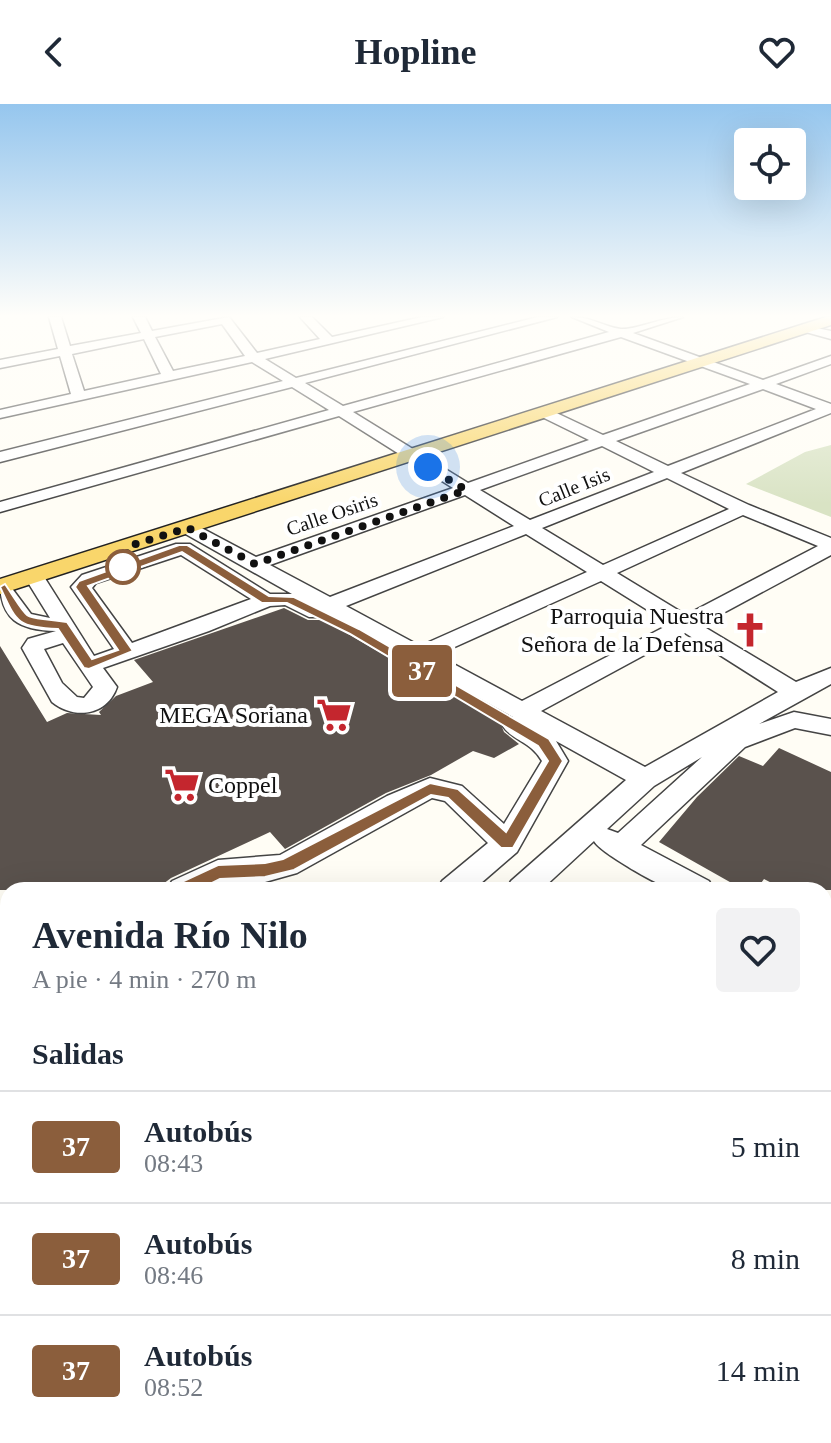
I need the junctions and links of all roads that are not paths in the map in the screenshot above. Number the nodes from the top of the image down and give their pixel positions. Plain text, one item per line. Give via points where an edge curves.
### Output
1 (74, 379) edge
2 (153, 379) edge
3 (288, 379) edge
4 (307, 379) edge
5 (455, 379) edge
6 (634, 379) edge
7 (638, 379) edge
8 (749, 379) edge
9 (774, 379) edge
10 (293, 383) junction
11 (761, 384) junction
12 (79, 396) junction
13 (830, 409) edge
14 (339, 412) junction
15 (543, 412) junction
16 (0, 414) edge
17 (603, 441) junction
18 (405, 452) junction
19 (0, 457) edge
20 (668, 472) junction
21 (466, 490) junction
22 (0, 507) edge
23 (743, 509) junction
24 (188, 528) junction
25 (530, 528) junction
26 (831, 546) edge
27 (255, 564) junction
28 (603, 573) junction
29 (16, 581) edge
30 (266, 600) junction
31 (332, 604) junction
32 (28, 622) junction
33 (685, 624) junction
34 (63, 625) junction
35 (0, 628) edge
36 (126, 651) junction
37 (421, 654) junction
38 (89, 665) junction
39 (831, 675) edge
40 (795, 692) junction
41 (524, 710) junction
42 (831, 727) edge
43 (645, 779) junction
44 (591, 828) junction
45 (507, 844) junction
46 (620, 848) junction
47 (198, 882) edge
48 (462, 882) edge
49 (530, 882) edge
50 (684, 882) edge

1 - 12 street
2 - 12 street
3 - 10 street
4 - 10 street
5 - 14 street
6 - 18 main road
7 - 15 main road
8 - 11 street
9 - 11 street, Calle Osiris
10 - 14 street
10 - 19 street
11 - 13 street
11 - 17 street, Calle Osiris
12 - 16 street
13 - 20 street, Calle Isis
14 - 18 street
14 - 22 street
15 - 17 street
15 - 18 main road
17 - 20 street
17 - 21 street, Calle Osiris
18 - 21 street
18 - 24 main road
18 - 29 main road
20 - 23 street
20 - 25 street, Calle Isis
21 - 25 street
21 - 27 street, Calle Osiris
23 - 26 street
23 - 28 street
24 - 27 street
24 - 29 main road
25 - 28 street
25 - 31 street, Calle Isis
26 - 33 street
27 - 31 street
28 - 33 street
28 - 37 street
29 - 32 street
29 - 34 street
30 - 36 street
30 - 36 street via 183,548 89,579 81,587
30 - 45 street via 289,599 354,631 544,742 555,761
31 - 37 street
32 - 34 street
32 - 35 street
33 - 40 street
33 - 41 street
34 - 38 street
34 - 38 street via 33,647 64,702 83,706 104,693
36 - 38 street
37 - 41 street
39 - 40 street
40 - 43 street
41 - 43 street
42 - 46 street via 794,720 736,741
43 - 44 street
44 - 46 street
44 - 49 street
45 - 47 street via 453,793 430,788 287,865 218,872
45 - 48 street
46 - 50 street

